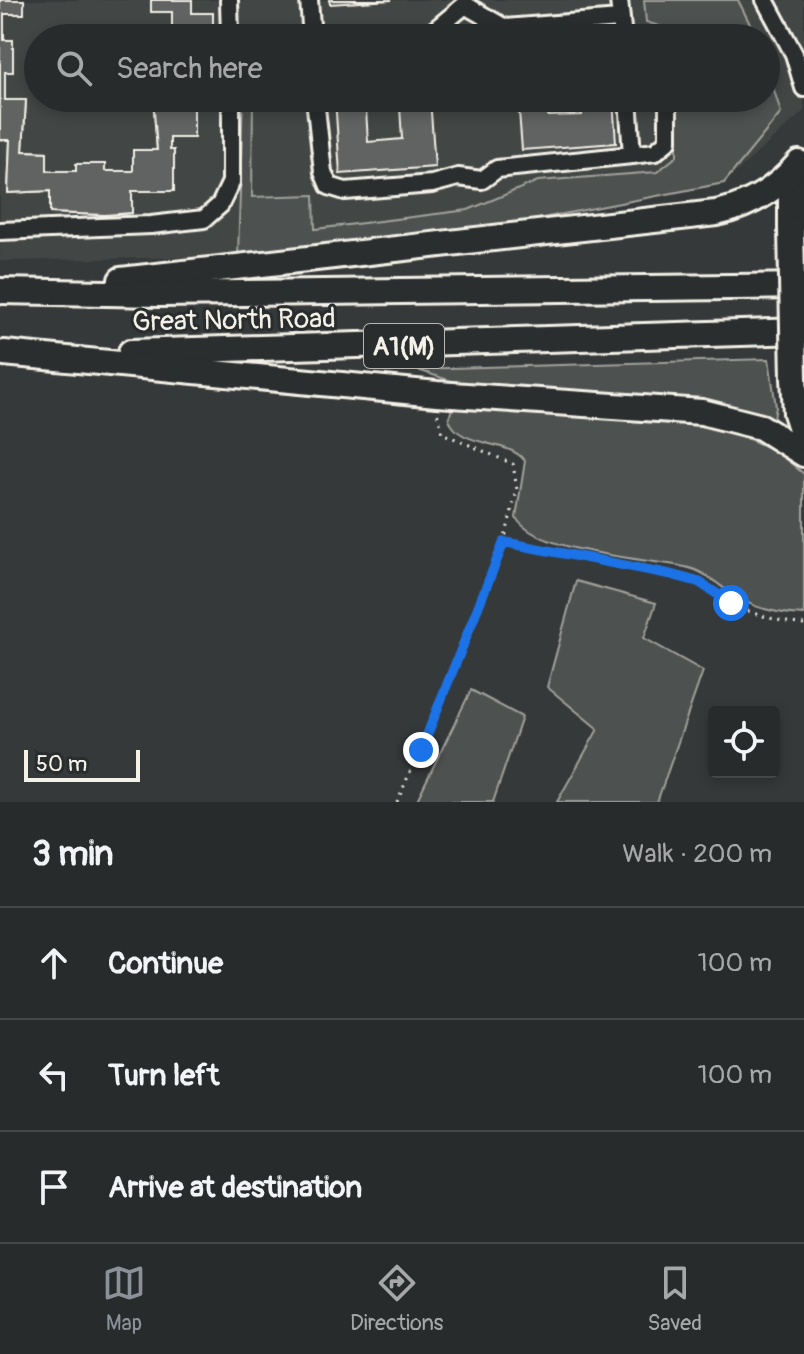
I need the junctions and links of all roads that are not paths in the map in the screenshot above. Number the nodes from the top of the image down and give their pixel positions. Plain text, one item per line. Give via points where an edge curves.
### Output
1 (229, 0) edge
2 (309, 0) edge
3 (619, 0) edge
4 (765, 0) edge
5 (465, 3) edge
6 (620, 19) junction
7 (230, 24) edge
8 (311, 24) edge
9 (443, 24) edge
10 (499, 24) edge
11 (556, 24) edge
12 (621, 24) edge
13 (779, 24) edge
14 (780, 26) edge
15 (799, 59) edge
16 (804, 88) edge
17 (231, 112) edge
18 (317, 112) edge
19 (629, 112) edge
20 (668, 112) edge
21 (632, 155) junction
22 (802, 158) edge
23 (0, 231) edge
24 (804, 286) edge
25 (0, 291) edge
26 (31, 291) junction
27 (804, 331) edge
28 (2, 353) edge
29 (804, 438) edge
30 (804, 454) edge

1 - 7 street
2 - 8 street
3 - 6 street
4 - 13 street
5 - 9 street
5 - 10 street
6 - 11 street
6 - 12 street
14 - 15 street
15 - 16 street
17 - 23 street via 231,182 220,205 204,219
18 - 21 street via 323,172 329,186 345,191 458,177 482,180 497,169
19 - 21 street
20 - 21 street via 668,141 655,152
22 - 26 highway via 759,198 716,213
22 - 29 highway, bridge via 791,190 791,228 796,413
24 - 26 highway, Great North Road / A1(M)
25 - 26 highway, Great North Road
27 - 28 highway, Great North Road / A1(M) via 296,349
28 - 30 highway via 725,415 761,427

